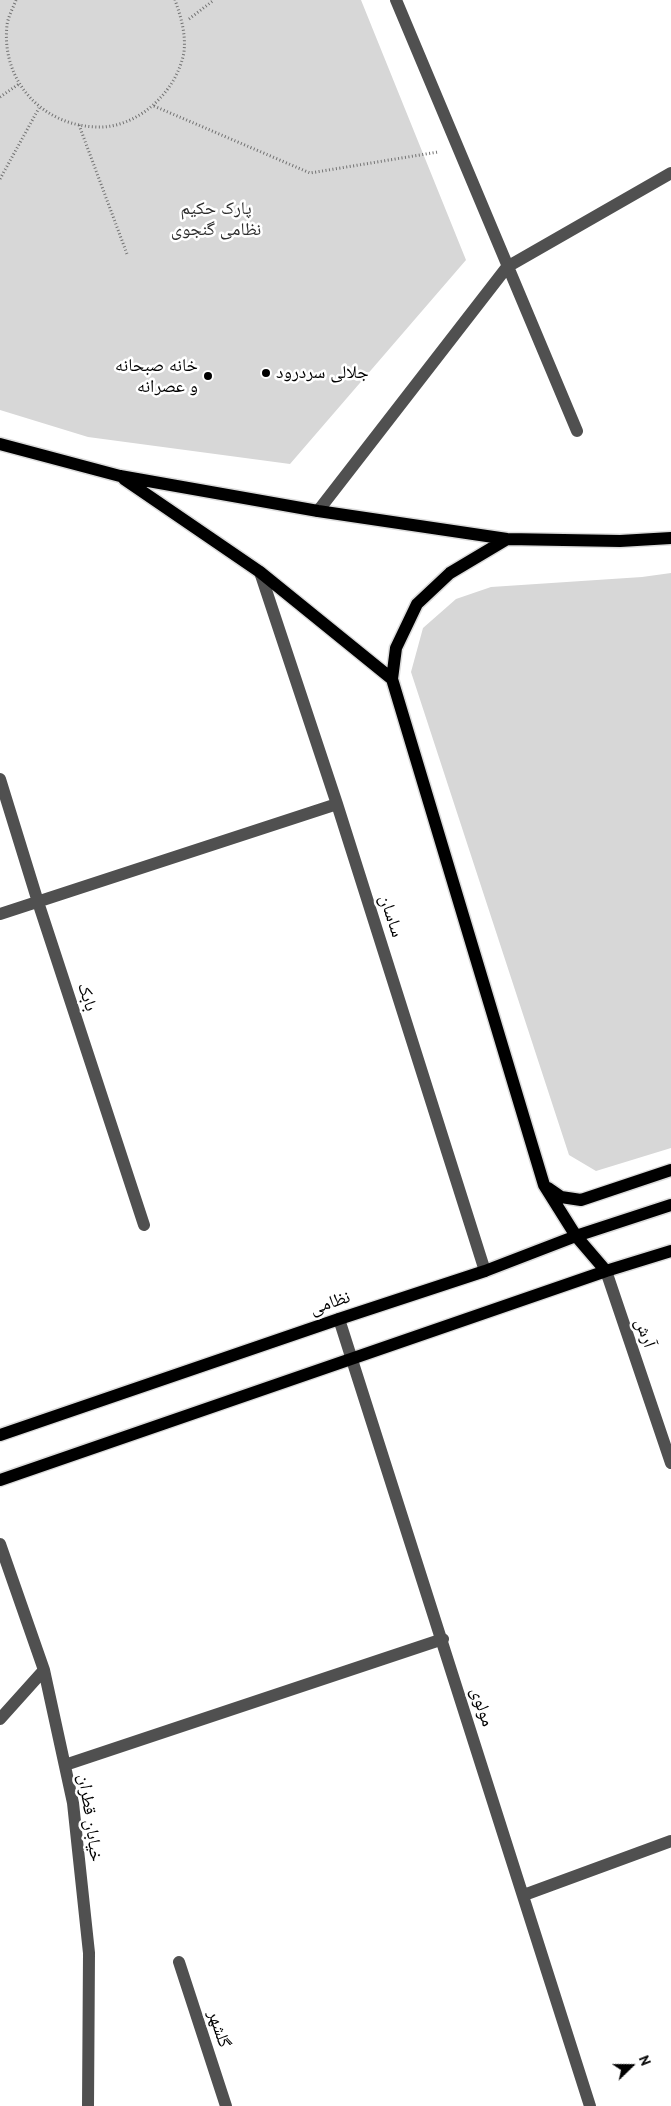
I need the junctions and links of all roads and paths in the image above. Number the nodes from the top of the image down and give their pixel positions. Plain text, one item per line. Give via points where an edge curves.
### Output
1 (16, 0) edge
2 (175, 0) edge
3 (214, 0) edge
4 (396, 0) edge
5 (189, 20) dead end
6 (19, 84) junction
7 (0, 97) edge
8 (154, 106) junction
9 (39, 108) junction
10 (78, 125) junction
11 (458, 148) junction
12 (671, 172) edge
13 (0, 179) edge
14 (127, 254) dead end
15 (507, 267) junction
16 (577, 431) dead end
17 (0, 444) edge
18 (120, 476) junction
19 (318, 511) junction
20 (507, 538) junction
21 (671, 538) edge
22 (260, 572) junction
23 (392, 679) junction
24 (0, 779) edge
25 (337, 804) junction
26 (38, 902) junction
27 (0, 914) edge
28 (671, 1170) edge
29 (544, 1185) junction
30 (671, 1205) edge
31 (144, 1225) dead end
32 (576, 1236) junction
33 (671, 1251) edge
34 (606, 1271) junction
35 (485, 1272) junction
36 (339, 1319) junction
37 (353, 1358) junction
38 (0, 1434) edge
39 (671, 1463) edge
40 (0, 1480) edge
41 (0, 1544) edge
42 (443, 1639) junction
43 (44, 1670) junction
44 (0, 1719) edge
45 (64, 1765) junction
46 (671, 1841) edge
47 (524, 1895) junction
48 (179, 1962) dead end
49 (88, 2106) edge
50 (226, 2106) edge
51 (590, 2106) edge

1 - 6 path via 7,24 8,55
2 - 8 path via 183,21 184,52 174,82
3 - 5 path
4 - 11 street
6 - 7 path
6 - 9 path
8 - 10 path via 128,122 97,128
8 - 11 path via 310,173
9 - 10 path via 66,123
9 - 13 path
10 - 14 path
11 - 15 street
12 - 15 street
15 - 16 street
15 - 19 street
17 - 18 main road
18 - 19 main road
18 - 22 main road
19 - 20 main road
20 - 21 main road via 620,541
20 - 23 main road via 450,573 417,604 396,648
22 - 23 main road
22 - 25 street, ساسان
23 - 29 main road
24 - 26 street, بابک
25 - 26 street
25 - 35 street, ساسان
26 - 27 street
26 - 31 street, بابک
28 - 29 main road via 581,1200 561,1197
29 - 32 main road
30 - 32 main road, نظامی
32 - 34 main road
32 - 35 main road, نظامی
33 - 34 main road
34 - 37 main road
34 - 39 street, آرش
35 - 36 main road, نظامی
36 - 37 street, مولوی
36 - 38 main road, نظامی
37 - 40 main road
37 - 42 street, مولوی
41 - 43 street, خیابان قطران
42 - 45 street
42 - 47 street, مولوی
43 - 44 street
43 - 45 street, خیابان قطران
45 - 49 street, خیابان قطران via 74,1803 89,1953
46 - 47 street
47 - 51 street, مولوی
48 - 50 street, گلشهر

